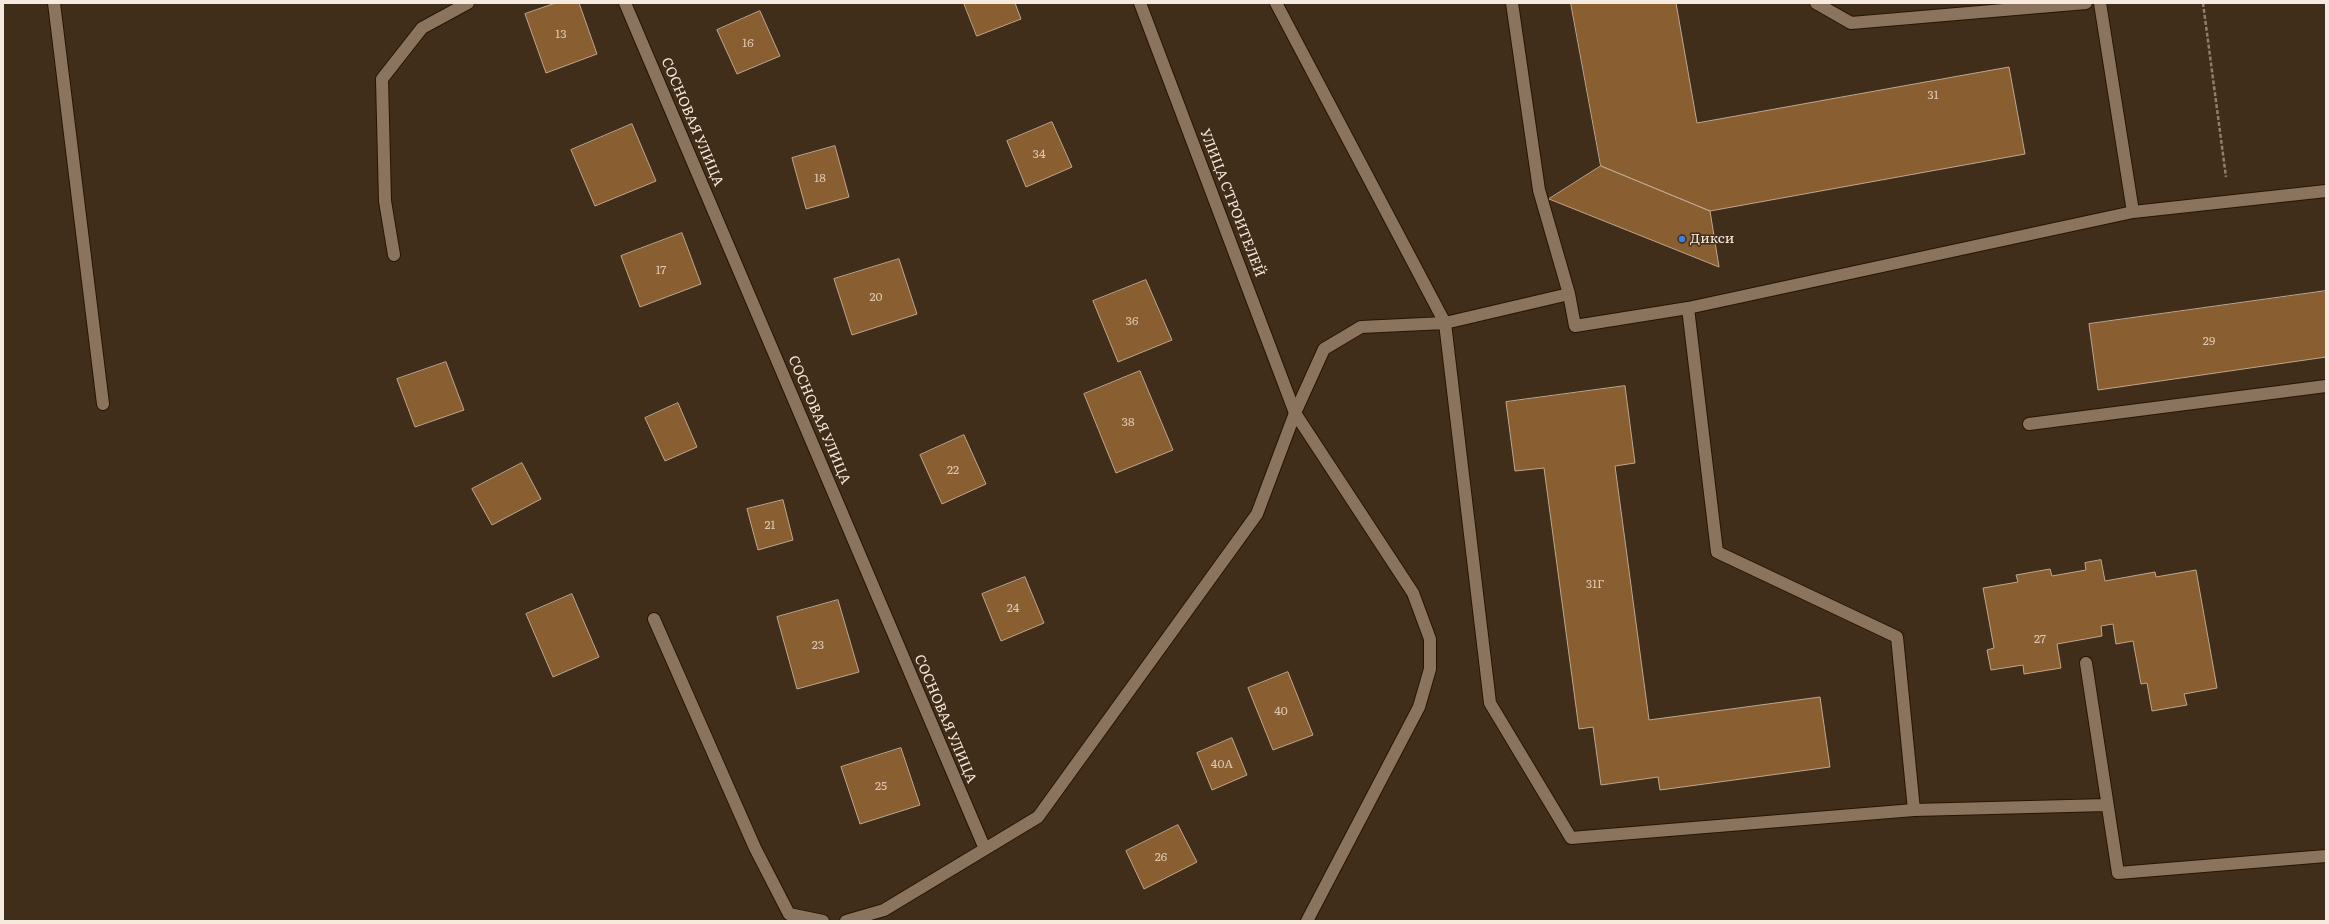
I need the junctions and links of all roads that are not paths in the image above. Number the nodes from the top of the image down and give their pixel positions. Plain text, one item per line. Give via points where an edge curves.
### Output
1 (54, 3) edge
2 (468, 3) edge
3 (625, 3) edge
4 (1140, 3) edge
5 (1276, 3) edge
6 (1512, 3) edge
7 (1816, 3) edge
8 (2086, 3) edge
9 (2100, 3) edge
10 (2326, 191) edge
11 (2133, 212) junction
12 (394, 255) dead end
13 (1569, 294) junction
14 (1688, 308) junction
15 (1445, 323) junction
16 (2326, 386) edge
17 (103, 404) dead end
18 (1295, 413) junction
19 (2029, 424) dead end
20 (654, 619) dead end
21 (2086, 663) dead end
22 (2107, 805) junction
23 (1914, 810) junction
24 (984, 850) junction
25 (2326, 856) edge
26 (823, 921) edge
27 (846, 921) edge
28 (1307, 921) edge

1 - 17 street
2 - 12 street via 422,28 382,79 385,201
3 - 24 street, СОСНОВАЯ УЛИЦА
4 - 18 street, УЛИЦА СТРОИТЕЛЕЙ
5 - 15 street
6 - 13 street via 1539,190
7 - 8 street via 1851,23
9 - 11 street
10 - 11 street
11 - 14 street
13 - 14 street via 1575,326
13 - 15 street
14 - 23 street via 1717,552 1896,637
15 - 18 street via 1361,326 1324,349
15 - 23 street via 1490,703 1571,838
16 - 19 street
18 - 24 street via 1257,514 1038,817
18 - 28 street, УЛИЦА СТРОИТЕЛЕЙ via 1413,593 1430,639 1430,669 1419,707
20 - 26 street via 755,848 789,914
21 - 22 street
22 - 23 street
22 - 25 street via 2118,873
24 - 27 street via 884,910

